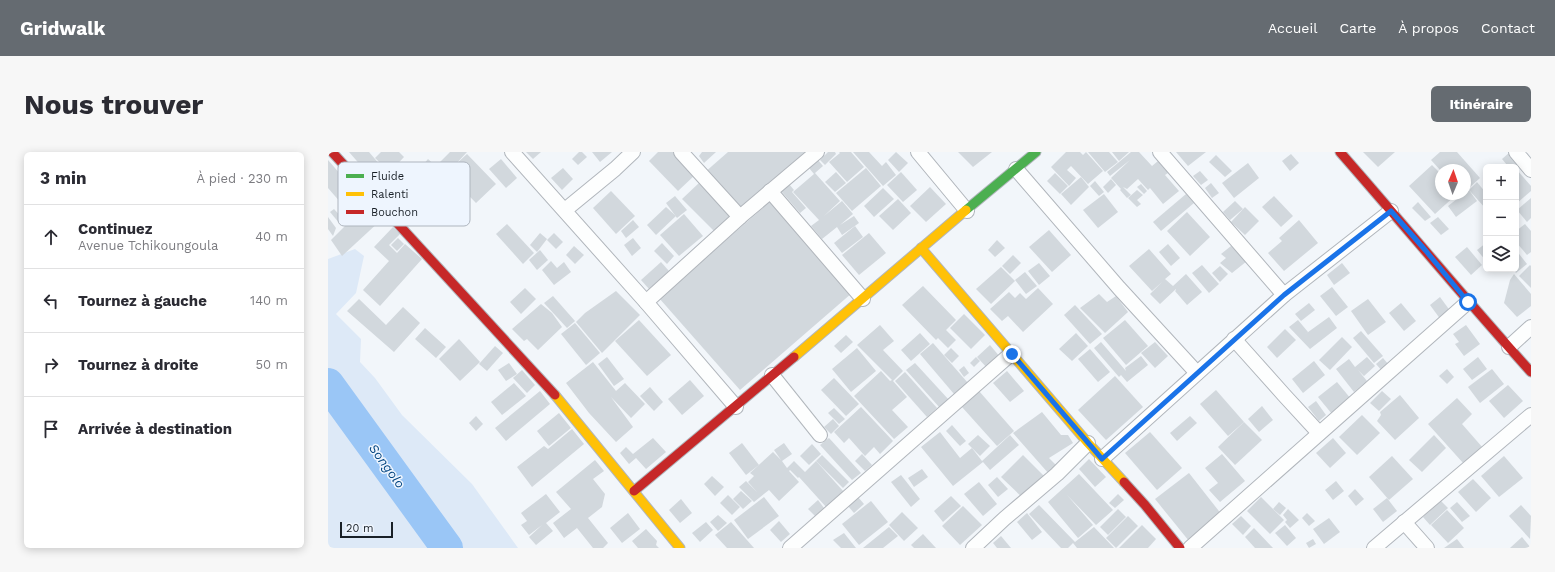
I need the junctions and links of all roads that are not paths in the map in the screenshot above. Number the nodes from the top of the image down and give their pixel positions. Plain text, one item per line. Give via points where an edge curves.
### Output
1 (332, 152) edge
2 (512, 152) edge
3 (633, 152) edge
4 (681, 152) edge
5 (817, 152) edge
6 (918, 152) edge
7 (1036, 152) edge
8 (1160, 152) edge
9 (1340, 152) edge
10 (1516, 152) edge
11 (341, 162) edge
12 (1016, 169) junction
13 (1531, 170) edge
14 (770, 191) junction
15 (564, 210) junction
16 (966, 211) junction
17 (1391, 211) junction
18 (740, 217) junction
19 (400, 226) edge
20 (921, 248) junction
21 (1284, 295) junction
22 (863, 298) junction
23 (646, 302) junction
24 (1468, 302) junction
25 (1531, 327) edge
26 (1234, 339) junction
27 (1509, 347) junction
28 (1012, 354) junction
29 (1531, 372) edge
30 (1197, 373) junction
31 (772, 375) junction
32 (736, 407) junction
33 (1531, 415) edge
34 (1319, 432) junction
35 (820, 434) dead end
36 (1088, 443) junction
37 (1102, 459) junction
38 (634, 491) junction
39 (1404, 522) junction
40 (673, 546) edge
41 (1174, 546) edge
42 (790, 548) edge
43 (973, 548) edge
44 (1190, 548) edge
45 (1374, 548) edge
46 (1427, 548) edge

1 - 11 street
2 - 15 street
3 - 15 street
4 - 18 street
5 - 14 street
6 - 16 street
7 - 12 street
8 - 21 street
9 - 17 street
10 - 13 street
12 - 16 street
12 - 30 street
14 - 18 street
14 - 22 street
15 - 23 street
16 - 20 street
17 - 21 street
17 - 24 street
18 - 23 street
19 - 38 street via 553,393
20 - 22 street
20 - 28 street
21 - 26 street
22 - 31 street
23 - 32 street
24 - 27 street
24 - 34 street
25 - 27 street
26 - 30 street
26 - 34 street
27 - 29 street
28 - 36 street
28 - 42 street
30 - 37 street
31 - 32 street
31 - 35 street
32 - 38 street
33 - 39 street
34 - 44 street
36 - 37 street
36 - 43 street
37 - 41 street via 1145,505
38 - 40 street
39 - 45 street
39 - 46 street

